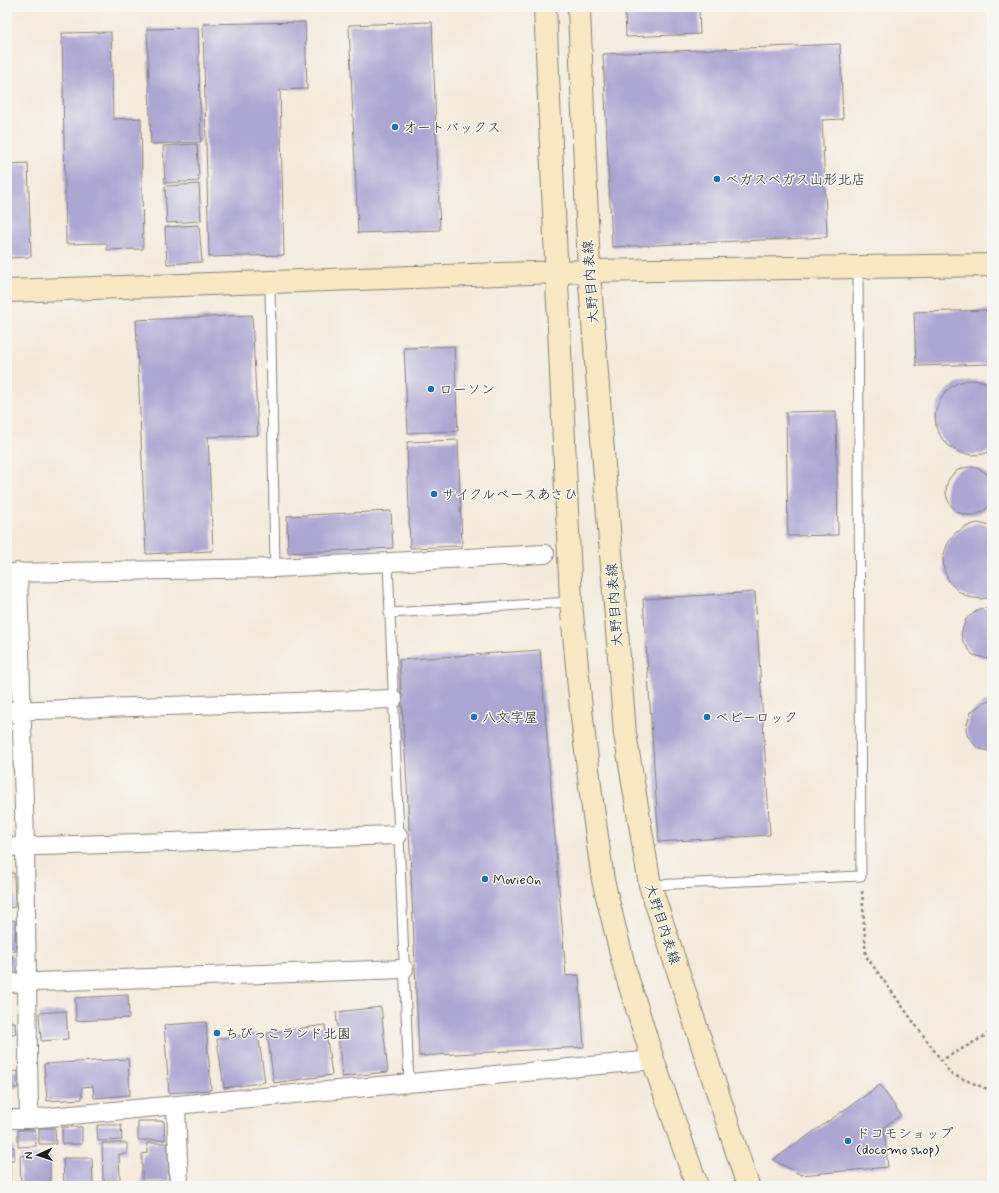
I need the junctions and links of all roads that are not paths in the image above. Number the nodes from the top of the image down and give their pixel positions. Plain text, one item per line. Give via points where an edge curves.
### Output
1 (545, 7) edge
2 (579, 7) edge
3 (992, 265) edge
4 (858, 268) junction
5 (588, 271) junction
6 (557, 274) junction
7 (270, 282) junction
8 (7, 291) edge
9 (545, 554) dead end
10 (388, 564) junction
11 (275, 568) junction
12 (13, 573) edge
13 (572, 602) junction
14 (389, 613) junction
15 (393, 699) junction
16 (14, 710) edge
17 (398, 835) junction
18 (25, 846) junction
19 (7, 847) edge
20 (650, 885) junction
21 (404, 969) junction
22 (7, 982) edge
23 (26, 982) junction
24 (653, 1060) junction
25 (409, 1084) junction
26 (176, 1106) junction
27 (7, 1119) edge
28 (29, 1119) junction
29 (179, 1186) edge
30 (697, 1186) edge
31 (748, 1186) edge

1 - 6 main road
2 - 5 main road, 大野目内表線
3 - 4 main road
4 - 5 main road
4 - 20 lane via 861,876
5 - 6 main road
5 - 20 main road, 大野目内表線 via 625,734
6 - 7 main road
6 - 13 main road
7 - 8 main road
7 - 11 lane
9 - 10 street
10 - 11 street
10 - 14 lane
11 - 12 street
12 - 16 street
13 - 14 lane
13 - 24 main road via 581,710 603,880 625,970
14 - 15 lane
15 - 16 street
15 - 17 lane
16 - 18 street
17 - 18 street
17 - 21 lane
18 - 19 street
18 - 23 street
20 - 31 main road, 大野目内表線
21 - 23 street
21 - 25 lane
22 - 23 street
23 - 28 street
24 - 25 street
24 - 30 main road
25 - 26 street
26 - 28 street
26 - 29 street
27 - 28 street

